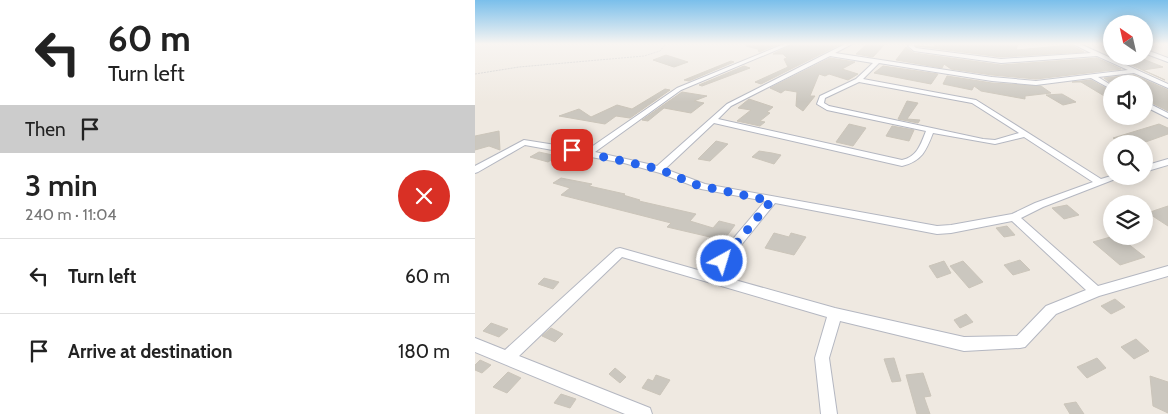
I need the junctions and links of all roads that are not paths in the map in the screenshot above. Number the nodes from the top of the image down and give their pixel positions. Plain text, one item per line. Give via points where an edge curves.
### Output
1 (741, 63) edge
2 (810, 63) edge
3 (876, 63) edge
4 (886, 63) edge
5 (1118, 63) edge
6 (1135, 71) junction
7 (1091, 76) junction
8 (858, 80) junction
9 (1103, 83) edge
10 (1168, 86) edge
11 (1153, 108) edge
12 (1168, 116) edge
13 (712, 120) junction
14 (931, 129) junction
15 (1026, 134) junction
16 (588, 153) junction
17 (1168, 162) edge
18 (1153, 166) edge
19 (659, 169) junction
20 (475, 170) edge
21 (1103, 181) edge
22 (1099, 182) junction
23 (771, 201) junction
24 (1014, 216) junction
25 (1168, 271) edge
26 (709, 276) junction
27 (1096, 292) junction
28 (835, 314) junction
29 (475, 345) edge
30 (507, 358) junction
31 (644, 414) edge
32 (829, 414) edge

1 - 16 street via 679,89
2 - 13 street via 729,104
3 - 8 street
4 - 7 street via 1041,83
5 - 6 street
6 - 7 street
6 - 10 street
7 - 9 street
8 - 14 street via 822,97 820,104
8 - 15 street via 969,99
11 - 12 street
13 - 14 street via 902,163 919,156
13 - 19 street
14 - 15 street via 989,142
15 - 22 street
16 - 19 street
16 - 20 street via 524,142
17 - 18 street
19 - 23 street via 697,185
21 - 22 street
22 - 24 street
23 - 24 street via 937,230
23 - 26 street
24 - 27 street
25 - 27 street
26 - 28 street
26 - 30 street via 620,252
27 - 28 street via 1051,310 1025,338 1013,344 964,344
28 - 32 street via 822,358
29 - 30 street
30 - 31 street

